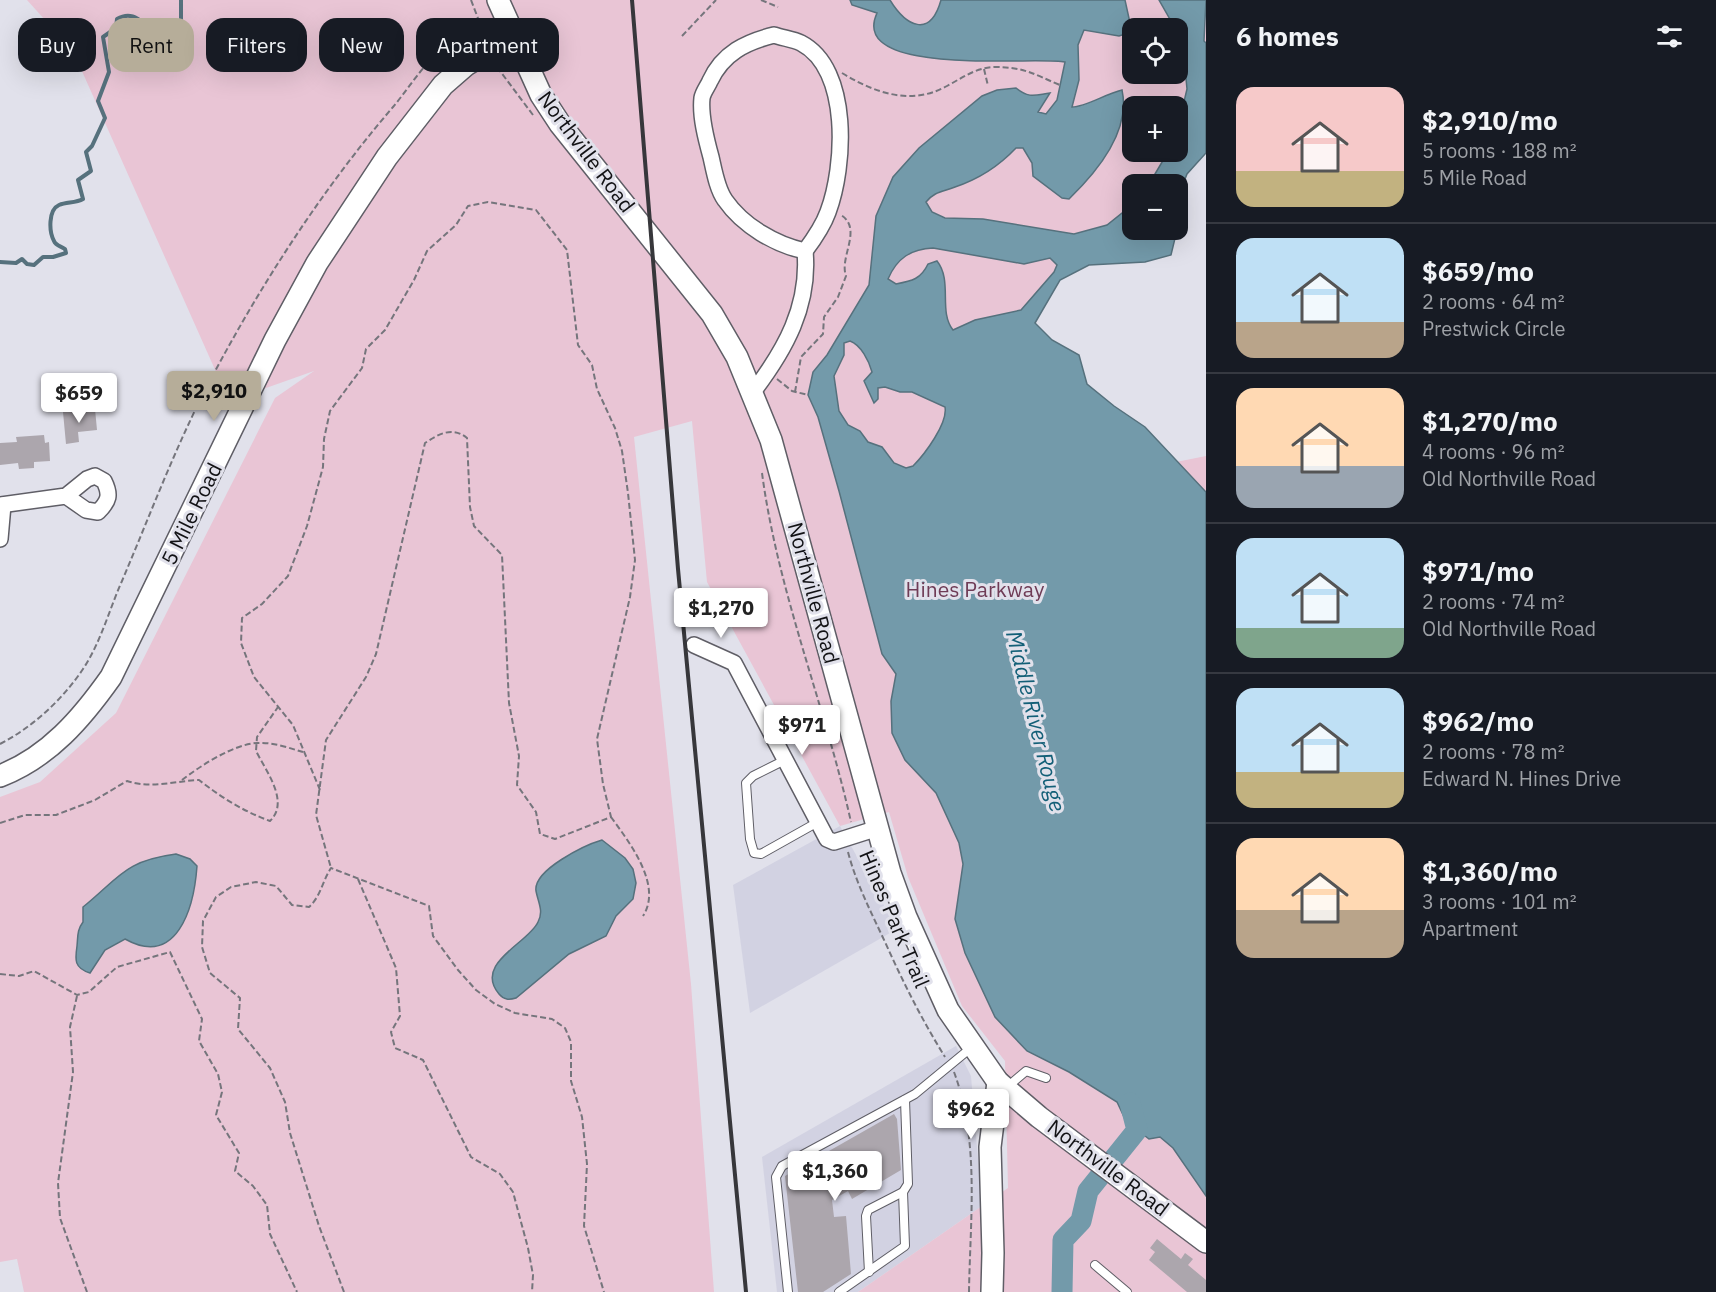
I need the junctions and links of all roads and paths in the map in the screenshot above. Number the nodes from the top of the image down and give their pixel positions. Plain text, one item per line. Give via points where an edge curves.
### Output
1 (471, 0) edge
2 (498, 0) edge
3 (716, 0) edge
4 (761, 0) edge
5 (778, 7) dead end
6 (478, 18) edge
7 (506, 18) edge
8 (682, 36) dead end
9 (984, 69) junction
10 (421, 72) edge
11 (458, 72) edge
12 (500, 72) edge
13 (530, 72) edge
14 (828, 74) junction
15 (1060, 85) dead end
16 (988, 86) dead end
17 (533, 116) dead end
18 (841, 210) dead end
19 (805, 251) junction
20 (769, 371) junction
21 (753, 392) junction
22 (795, 392) junction
23 (808, 395) dead end
24 (761, 467) dead end
25 (66, 496) dead end
26 (1, 505) edge
27 (0, 539) edge
28 (694, 645) dead end
29 (279, 707) junction
30 (256, 742) junction
31 (0, 744) edge
32 (304, 752) junction
33 (785, 760) junction
34 (0, 776) edge
35 (182, 780) junction
36 (320, 790) junction
37 (611, 817) junction
38 (818, 822) junction
39 (0, 823) edge
40 (878, 828) junction
41 (850, 836) junction
42 (331, 868) junction
43 (358, 879) junction
44 (643, 916) dead end
45 (0, 974) edge
46 (77, 995) junction
47 (973, 1046) junction
48 (950, 1064) junction
49 (1047, 1078) dead end
50 (1002, 1085) junction
51 (905, 1100) junction
52 (903, 1192) junction
53 (1206, 1242) edge
54 (1095, 1265) dead end
55 (869, 1272) junction
56 (87, 1292) edge
57 (297, 1292) edge
58 (344, 1292) edge
59 (532, 1292) edge
60 (604, 1292) edge
61 (788, 1292) edge
62 (839, 1292) edge
63 (969, 1292) edge
64 (992, 1292) edge
65 (1127, 1292) edge

1 - 6 path
2 - 7 street, Northville Road
3 - 8 path
4 - 5 path
9 - 14 path via 937,91 906,97 876,90 843,73
9 - 15 path via 1022,68
9 - 16 path
10 - 31 path via 372,131 279,259 220,362 85,667 39,718
11 - 34 street, 5 Mile Road via 387,157 317,262 111,677 63,736 36,757
12 - 17 path
13 - 21 street, Northville Road via 560,124 712,314
14 - 19 street via 834,88 841,146 829,211
14 - 19 street via 823,62 801,43 774,35 750,41 734,51 716,69 702,97 707,143 725,200 749,225 790,248
18 - 22 path via 840,215 850,226 843,265 846,276 824,317 823,334 801,357
19 - 20 street via 805,282 797,319
20 - 21 street
20 - 22 path
21 - 40 street, Northville Road via 771,440
22 - 23 path
24 - 41 path, Hines Park Trail via 782,575 846,802
25 - 26 street
26 - 27 street
28 - 33 street via 734,663
29 - 30 path
29 - 32 path via 293,725
29 - 37 path via 254,677 241,643 242,618 262,604 288,576 307,526 322,467 330,411 362,368 366,349 385,330 427,251 456,225 468,207 488,202 536,210 567,250 578,345 592,365 597,389 615,428 628,493 635,560 597,740
30 - 32 path
30 - 35 path via 204,763
30 - 35 path via 256,751 278,799 276,815 270,821 222,799 200,780
32 - 36 path
33 - 38 street
33 - 38 lane via 746,783 754,853 762,854
35 - 39 path via 157,786 127,781 95,800 56,815 25,815
36 - 37 path via 326,740 376,654 425,443 441,432 459,432 467,438 474,526 502,555 509,703 519,756 518,785 536,812 540,834 555,838
36 - 42 path via 316,815
37 - 44 path via 646,878 650,906
38 - 41 street via 827,839 834,842
40 - 41 street
40 - 47 street, Northville Road via 918,947 948,1010
41 - 48 path, Hines Park Trail via 847,848 854,874 923,1021
42 - 43 path
42 - 58 path via 318,899 309,907 292,905 276,886 256,882 231,887 216,897 203,921 202,947 210,973 240,998 238,1029 270,1068 285,1102 290,1134
43 - 59 path via 396,968 399,1016 391,1032 394,1048 423,1060 471,1157 500,1174 513,1192 528,1248
43 - 60 path via 429,906 433,936 458,970 495,1004 515,1013 552,1019 565,1028 571,1042 571,1082 582,1118 586,1164 584,1226
45 - 46 path via 19,976 34,971
46 - 56 path via 70,1027 73,1072 58,1182 60,1218
46 - 57 path via 89,992 117,967 170,952 202,1018 199,1041 218,1074 222,1092 216,1115 239,1153 235,1171 267,1205 270,1234
47 - 48 lane
47 - 50 street, Northville Road
48 - 51 lane
48 - 63 path, Hines Park Trail via 967,1127 972,1168
49 - 50 lane via 1026,1071
50 - 53 street, Northville Road via 1038,1117
50 - 64 street via 990,1147
51 - 52 lane via 908,1184
51 - 61 lane via 782,1166 776,1177
52 - 55 lane via 905,1246
52 - 55 lane via 868,1210
54 - 65 lane
55 - 62 lane

